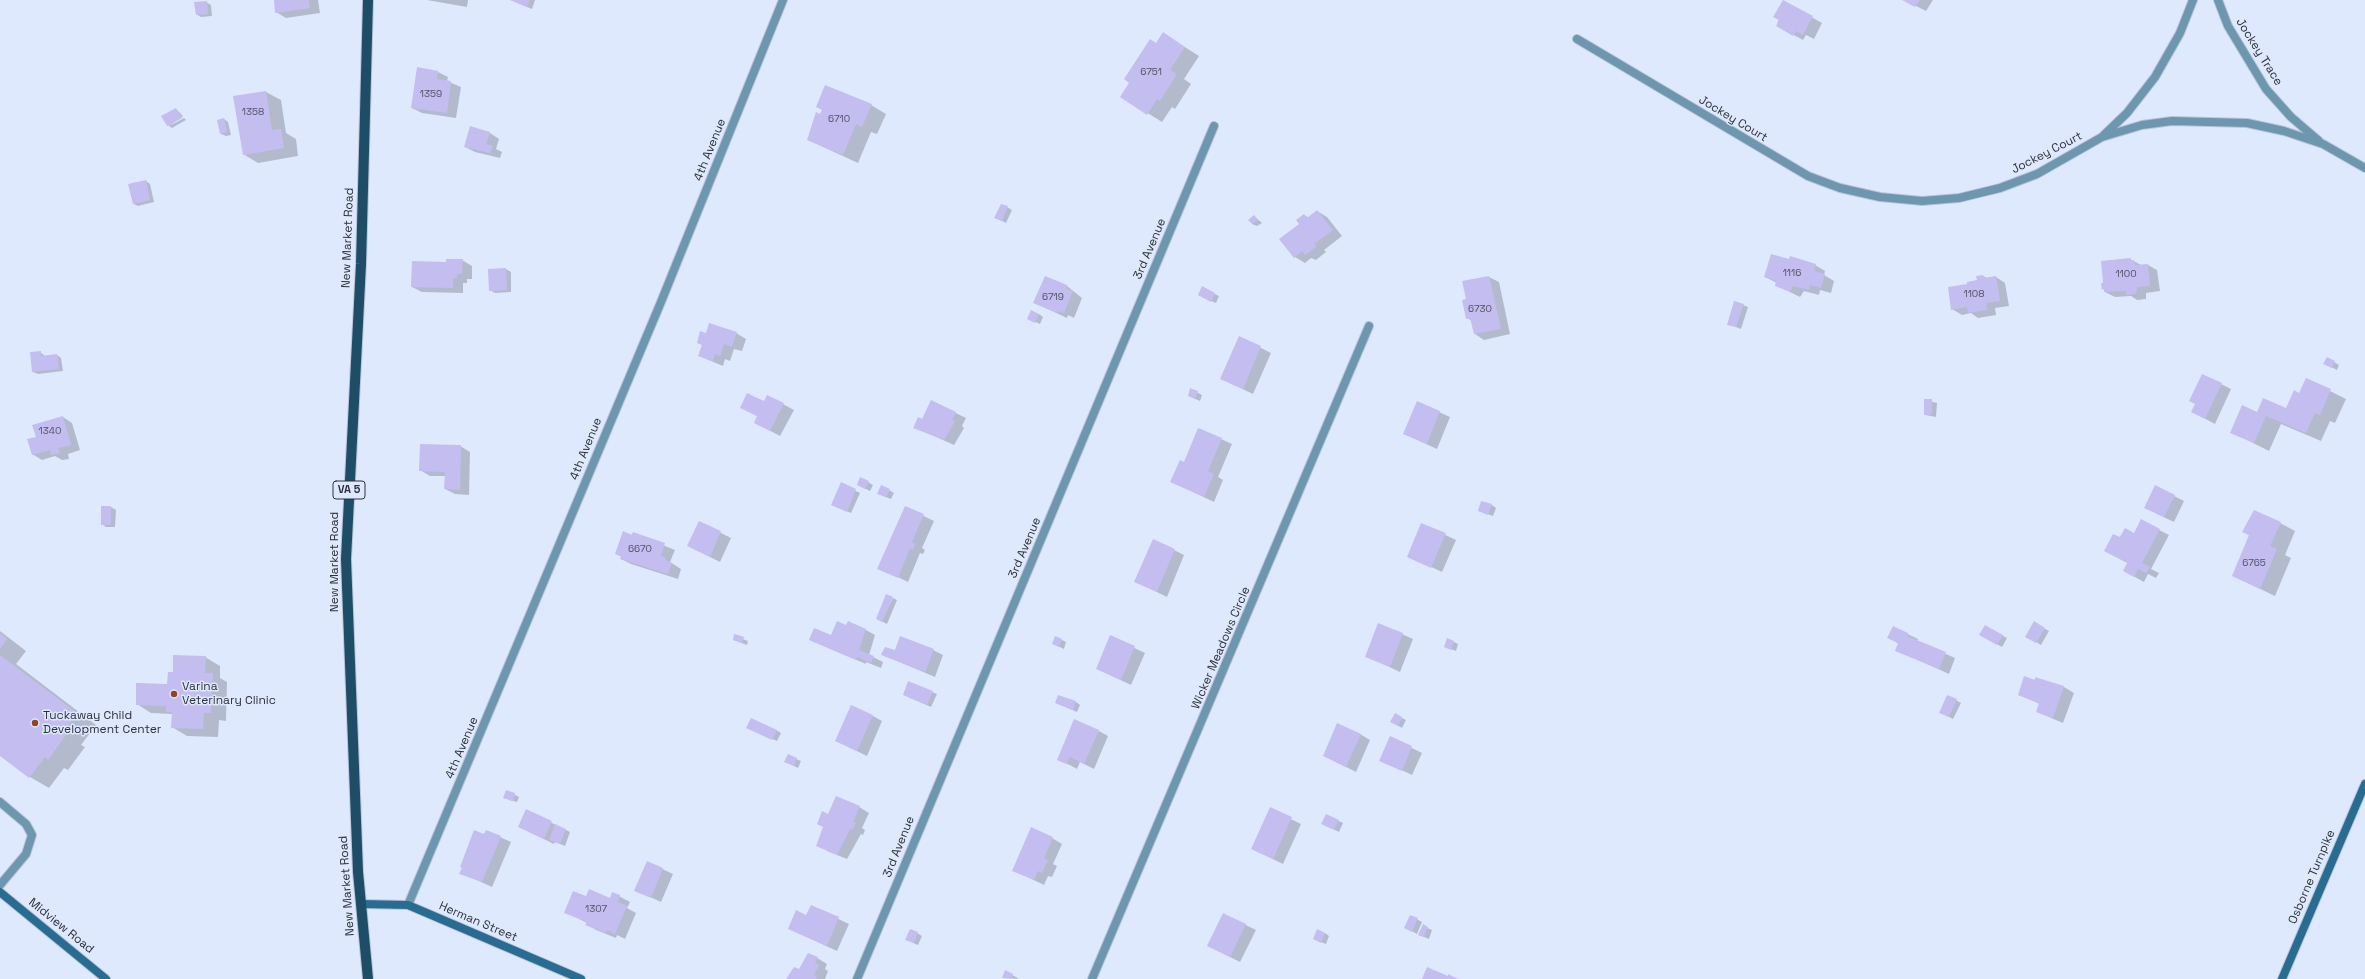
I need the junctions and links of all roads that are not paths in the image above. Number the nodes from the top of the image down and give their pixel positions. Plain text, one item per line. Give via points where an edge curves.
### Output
1 (368, 0) edge
2 (783, 0) edge
3 (2193, 0) edge
4 (2218, 0) edge
5 (1577, 39) dead end
6 (1214, 126) dead end
7 (2102, 137) junction
8 (2323, 144) junction
9 (2365, 168) edge
10 (1369, 326) dead end
11 (2365, 784) edge
12 (0, 802) edge
13 (0, 885) edge
14 (0, 892) edge
15 (361, 904) junction
16 (408, 905) junction
17 (106, 979) edge
18 (368, 979) edge
19 (581, 979) edge
20 (857, 979) edge
21 (1092, 979) edge
22 (2282, 979) edge

1 - 15 main road, New Market Road / VA 5 via 361,264 346,559
2 - 16 street, 4th Avenue via 661,302
3 - 7 street via 2180,33 2155,77 2127,113
4 - 8 street, Jockey Trace via 2228,26 2266,89 2291,117
5 - 7 street, Jockey Court via 1808,176 1840,188 1880,197 1922,201 1959,198 2000,188 2037,174
6 - 20 street, 3rd Avenue
7 - 8 street, Jockey Court via 2142,125 2172,121 2209,121 2248,123 2284,131
8 - 9 street
10 - 21 street, Wicker Meadows Circle
11 - 22 street, Osborne Turnpike
12 - 13 street via 26,824 32,835 26,854
14 - 17 street, Midview Road
15 - 16 street, Herman Street
15 - 18 main road, New Market Road / VA 5
16 - 19 street, Herman Street

